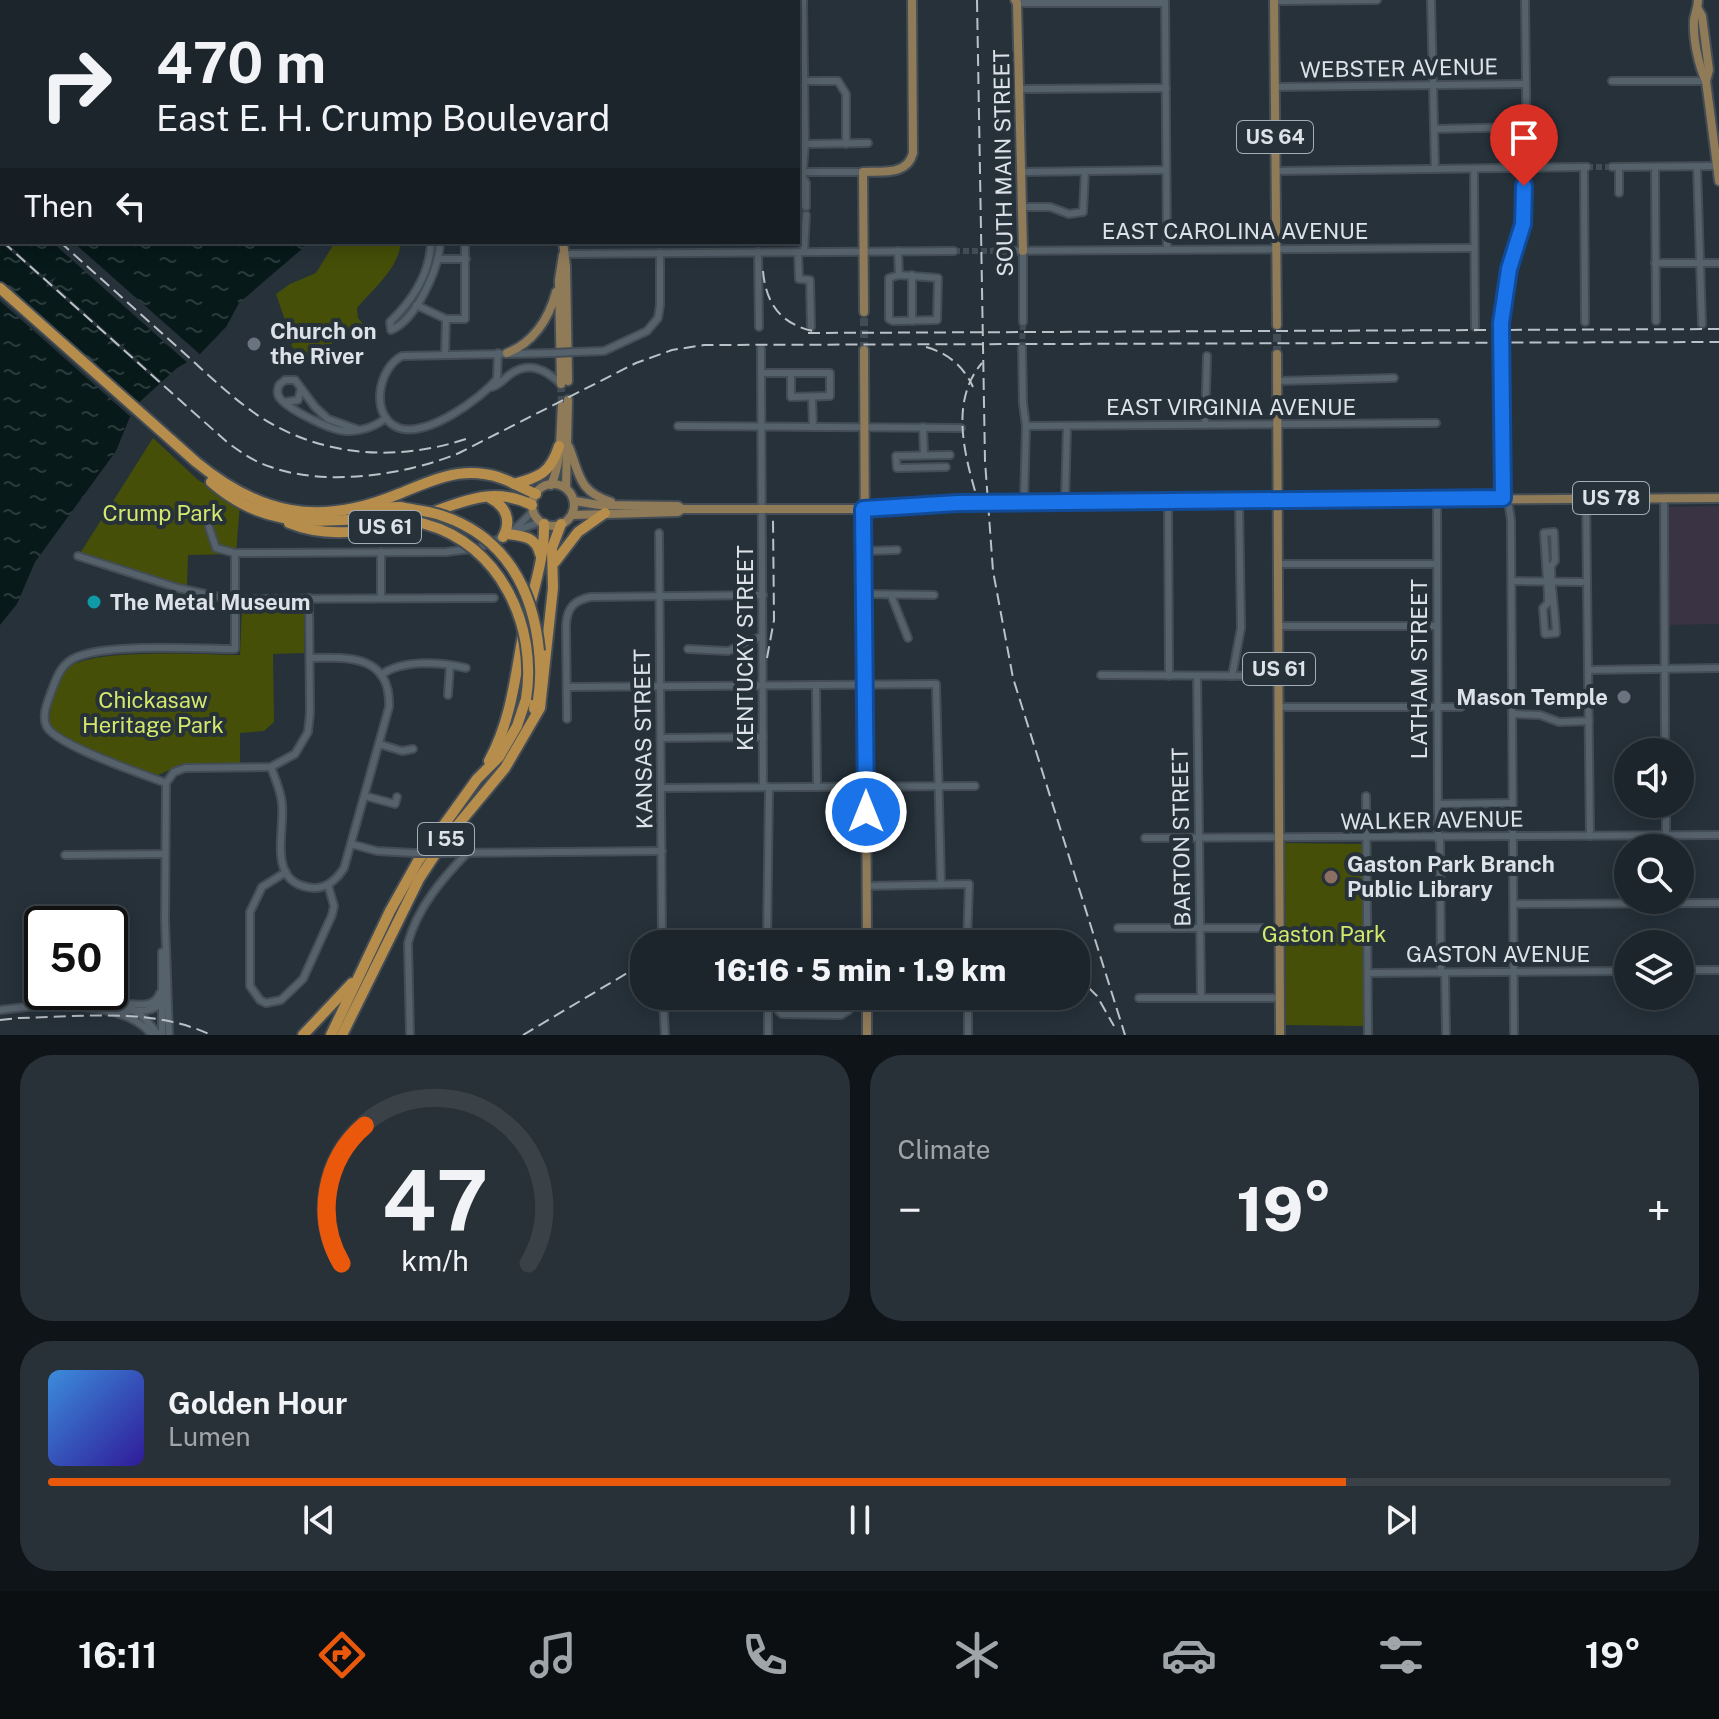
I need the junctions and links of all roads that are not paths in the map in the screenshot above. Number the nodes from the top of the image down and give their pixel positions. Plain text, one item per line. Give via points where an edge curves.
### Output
1 (803, 0) edge
2 (912, 0) edge
3 (1377, 0) edge
4 (1431, 0) edge
5 (1525, 0) edge
6 (1017, 1) edge
7 (1165, 1) edge
8 (1274, 1) edge
9 (1698, 4) edge
10 (801, 47) edge
11 (804, 81) junction
12 (1612, 81) dead end
13 (1706, 81) junction
14 (1525, 84) junction
15 (1434, 85) junction
16 (1274, 87) junction
17 (1166, 88) junction
18 (1020, 89) junction
19 (1526, 127) junction
20 (1434, 129) junction
21 (802, 141) edge
22 (868, 143) dead end
23 (846, 144) junction
24 (1717, 166) edge
25 (1655, 167) junction
26 (1697, 167) junction
27 (1525, 168) junction
28 (1435, 169) junction
29 (1474, 169) junction
30 (1166, 170) junction
31 (1085, 171) junction
32 (1276, 171) junction
33 (863, 172) junction
34 (1022, 172) junction
35 (802, 175) edge
36 (1719, 181) edge
37 (1619, 193) dead end
38 (1023, 207) junction
39 (801, 211) edge
40 (431, 244) edge
41 (440, 244) edge
42 (465, 244) edge
43 (563, 244) edge
44 (655, 244) edge
45 (695, 244) edge
46 (762, 244) edge
47 (1473, 248) junction
48 (802, 249) junction
49 (1276, 249) junction
50 (1167, 250) junction
51 (863, 251) junction
52 (898, 251) junction
53 (954, 251) tunnel mouth
54 (996, 251) tunnel mouth
55 (1023, 251) junction
56 (760, 252) junction
57 (657, 253) junction
58 (697, 253) junction
59 (563, 254) junction
60 (438, 259) junction
61 (466, 259) junction
62 (1655, 263) junction
63 (1719, 263) edge
64 (1699, 264) junction
65 (899, 275) junction
66 (912, 275) junction
67 (559, 280) junction
68 (0, 288) edge
69 (0, 295) edge
70 (413, 303) junction
71 (864, 312) tunnel mouth
72 (446, 319) junction
73 (912, 321) junction
74 (1656, 321) dead end
75 (1023, 322) tunnel mouth
76 (1585, 322) dead end
77 (1702, 324) dead end
78 (1277, 325) tunnel mouth
79 (759, 327) dead end
80 (811, 327) dead end
81 (1475, 327) dead end
82 (1022, 348) tunnel mouth
83 (761, 349) dead end
84 (864, 350) tunnel mouth
85 (502, 353) junction
86 (445, 354) junction
87 (1277, 354) tunnel mouth
88 (1207, 356) dead end
89 (765, 373) junction
90 (791, 373) junction
91 (1394, 378) dead end
92 (1278, 381) junction
93 (564, 382) junction
94 (301, 389) junction
95 (486, 391) junction
96 (812, 397) junction
97 (286, 402) junction
98 (565, 403) tunnel mouth
99 (386, 418) junction
100 (1436, 423) dead end
101 (1205, 424) junction
102 (678, 426) dead end
103 (864, 426) junction
104 (1026, 426) junction
105 (1067, 426) junction
106 (1277, 426) junction
107 (762, 427) junction
108 (813, 427) junction
109 (923, 427) junction
110 (961, 428) dead end
111 (359, 430) junction
112 (563, 445) junction
113 (924, 455) junction
114 (950, 455) dead end
115 (194, 464) junction
116 (946, 467) dead end
117 (514, 484) junction
118 (551, 485) junction
119 (566, 488) junction
120 (488, 497) junction
121 (1503, 498) junction
122 (1664, 498) junction
123 (1719, 498) edge
124 (1239, 499) junction
125 (1437, 499) junction
126 (1586, 499) junction
127 (1168, 500) junction
128 (1279, 500) junction
129 (575, 501) junction
130 (1024, 502) junction
131 (1065, 502) junction
132 (534, 503) junction
133 (251, 504) junction
134 (619, 505) junction
135 (682, 509) junction
136 (763, 509) junction
137 (863, 509) junction
138 (352, 510) junction
139 (605, 513) junction
140 (572, 515) junction
141 (280, 519) junction
142 (542, 523) junction
143 (561, 524) junction
144 (209, 527) dead end
145 (659, 533) dead end
146 (508, 534) junction
147 (897, 550) dead end
148 (864, 551) junction
149 (381, 552) junction
150 (235, 553) junction
151 (78, 556) dead end
152 (540, 558) junction
153 (554, 564) junction
154 (1279, 564) junction
155 (1436, 564) junction
156 (1549, 566) junction
157 (1512, 581) junction
158 (1549, 582) junction
159 (1582, 582) dead end
160 (865, 594) junction
161 (763, 595) junction
162 (891, 595) junction
163 (934, 595) dead end
164 (1550, 595) junction
165 (659, 596) junction
166 (381, 597) junction
167 (236, 598) junction
168 (309, 598) junction
169 (494, 598) dead end
170 (1280, 626) junction
171 (1437, 626) junction
172 (762, 636) junction
173 (908, 638) dead end
174 (688, 649) dead end
175 (310, 658) junction
176 (450, 665) junction
177 (466, 668) dead end
178 (1665, 668) junction
179 (1719, 668) edge
180 (1589, 670) junction
181 (381, 675) junction
182 (1101, 675) dead end
183 (1169, 676) junction
184 (1197, 676) junction
185 (1232, 676) junction
186 (1279, 676) junction
187 (763, 683) junction
188 (866, 684) junction
189 (661, 685) junction
190 (816, 685) junction
191 (567, 687) junction
192 (448, 695) dead end
193 (1437, 706) junction
194 (1278, 707) junction
195 (1461, 707) dead end
196 (1512, 714) junction
197 (534, 719) junction
198 (567, 719) dead end
199 (1589, 721) junction
200 (763, 737) junction
201 (662, 738) junction
202 (1665, 738) edge
203 (379, 744) junction
204 (413, 749) dead end
205 (271, 767) junction
206 (477, 779) junction
207 (166, 783) junction
208 (939, 786) junction
209 (975, 786) dead end
210 (817, 787) junction
211 (866, 787) junction
212 (661, 788) junction
213 (769, 788) junction
214 (365, 796) junction
215 (1366, 796) dead end
216 (397, 797) dead end
217 (1512, 803) junction
218 (1438, 804) junction
219 (1694, 835) edge
220 (1719, 835) edge
221 (1590, 836) junction
222 (1614, 836) edge
223 (1145, 838) dead end
224 (1199, 838) junction
225 (1439, 838) junction
226 (1513, 838) junction
227 (1280, 839) junction
228 (1366, 839) junction
229 (351, 844) junction
230 (662, 851) junction
231 (467, 853) junction
232 (165, 854) junction
233 (65, 855) dead end
234 (286, 872) junction
235 (941, 884) junction
236 (328, 885) junction
237 (866, 886) junction
238 (1719, 903) edge
239 (1514, 904) junction
240 (165, 920) junction
241 (1118, 928) dead end
242 (1280, 928) junction
243 (1200, 929) junction
244 (662, 930) edge
245 (767, 930) edge
246 (867, 930) edge
247 (967, 930) edge
248 (167, 955) junction
249 (364, 969) junction
250 (1694, 970) edge
251 (1719, 970) edge
252 (1614, 971) edge
253 (1514, 972) junction
254 (1368, 973) junction
255 (1443, 973) junction
256 (161, 990) junction
257 (1139, 998) dead end
258 (1201, 998) junction
259 (1280, 998) junction
260 (161, 1003) junction
261 (128, 1004) edge
262 (128, 1007) edge
263 (24, 1009) edge
264 (0, 1010) edge
265 (109, 1010) edge
266 (128, 1010) edge
267 (135, 1010) junction
268 (664, 1010) edge
269 (768, 1010) edge
270 (778, 1010) edge
271 (848, 1010) edge
272 (867, 1010) edge
273 (968, 1010) edge
274 (152, 1035) edge
275 (160, 1035) edge
276 (169, 1035) edge
277 (303, 1035) edge
278 (331, 1035) edge
279 (342, 1035) edge
280 (410, 1035) edge
281 (665, 1035) edge
282 (768, 1035) edge
283 (867, 1035) edge
284 (968, 1035) edge
285 (1280, 1035) edge
286 (1368, 1035) edge
287 (1446, 1035) edge
288 (1514, 1035) edge

1 - 10 street
2 - 33 main road via 911,160 899,170
3 - 8 street
4 - 15 street
5 - 14 street
6 - 7 street
6 - 18 main road, SOUTH MAIN STREET
7 - 17 street
8 - 16 main road, US 64
9 - 13 main road via 1709,70
10 - 11 street
11 - 21 street
11 - 23 street via 838,81 846,94
12 - 13 street
13 - 24 main road
14 - 15 street, WEBSTER AVENUE
14 - 19 street
15 - 16 street, WEBSTER AVENUE
15 - 20 street
16 - 32 main road, US 64
17 - 18 street
17 - 30 street
18 - 34 main road, SOUTH MAIN STREET
19 - 20 street
19 - 27 street
20 - 28 street
21 - 23 street
21 - 35 street
22 - 23 street
24 - 26 street
24 - 36 main road
25 - 26 street
25 - 37 street via 1616,167
25 - 62 street
26 - 64 street
27 - 29 street
27 - 76 street via 1585,167
27 - 121 street via 1523,224 1501,323
28 - 29 street
28 - 32 street
29 - 47 street
30 - 31 street
30 - 50 street
31 - 34 street
31 - 38 street via 1083,212
32 - 49 main road, US 64
33 - 35 street
33 - 51 main road
34 - 38 main road, SOUTH MAIN STREET
35 - 39 street
38 - 55 main road, SOUTH MAIN STREET
39 - 48 street via 806,239
40 - 70 street
41 - 60 street
42 - 61 street
43 - 59 main road
44 - 57 street
45 - 58 street
46 - 56 street
47 - 49 street, EAST CAROLINA AVENUE
47 - 81 street
48 - 51 street
48 - 56 street
48 - 80 street via 799,279 810,280
49 - 50 street, EAST CAROLINA AVENUE
49 - 78 main road, US 64
50 - 55 street, EAST CAROLINA AVENUE
51 - 52 street
51 - 71 main road
52 - 53 street
52 - 65 street
54 - 55 street, EAST CAROLINA AVENUE
55 - 75 street, SOUTH MAIN STREET
56 - 58 street
56 - 79 street
57 - 58 street
57 - 59 street
57 - 85 street, bridge via 660,305 658,318 647,331 604,351
59 - 67 main road
59 - 93 main road
60 - 61 street
60 - 70 street via 431,282
61 - 72 street via 465,319
62 - 64 street
62 - 74 street
63 - 64 street
64 - 77 street
65 - 66 street
65 - 73 street via 889,278 889,319
66 - 73 street
66 - 73 street via 938,278 939,315 936,320
67 - 85 main road via 541,326 528,342
67 - 93 main road
68 - 115 highway, I 55
69 - 115 highway, I 55
70 - 72 street
72 - 86 street
82 - 104 street
83 - 89 street, KENTUCKY STREET
84 - 103 main road
85 - 86 street
85 - 95 street via 497,379
86 - 99 street via 402,356 391,362 382,378
87 - 92 main road
88 - 101 street
89 - 90 street
89 - 107 street, KENTUCKY STREET
90 - 96 street via 791,397
90 - 96 street via 830,373 829,397
91 - 92 street
92 - 106 main road
93 - 95 street via 530,367
94 - 97 street via 298,400
94 - 97 street via 293,379 281,383 278,393
94 - 111 street via 328,419
95 - 99 street via 453,415 416,427 403,429
96 - 108 street
97 - 111 street via 323,425
98 - 112 main road
99 - 111 street
100 - 106 street, EAST VIRGINIA AVENUE
101 - 105 street, EAST VIRGINIA AVENUE
101 - 106 street, EAST VIRGINIA AVENUE
102 - 107 street
103 - 108 street
103 - 109 street
103 - 137 main road
104 - 105 street, EAST VIRGINIA AVENUE
104 - 130 street
105 - 131 street
106 - 128 main road
107 - 108 street
107 - 136 street, KENTUCKY STREET
109 - 110 street
109 - 113 street
112 - 117 highway via 543,474
112 - 118 main road
112 - 119 main road
112 - 134 main road via 590,493
113 - 114 street
113 - 116 street via 896,456 897,468
115 - 133 highway, I 55
117 - 132 highway, US 61
117 - 138 highway, US 61 via 483,473 441,477
118 - 119 main road
118 - 132 main road
119 - 129 main road
120 - 132 highway, US 61
120 - 141 highway, US 61 via 463,499 361,531 306,530
120 - 146 highway via 506,511
121 - 125 main road, US 78
121 - 126 main road, US 78
121 - 157 street via 1511,520
122 - 123 main road, US 78
122 - 126 main road, US 78
122 - 178 street
124 - 127 main road
124 - 128 main road
124 - 185 street via 1241,628
125 - 128 main road, US 78
125 - 155 street, LATHAM STREET
126 - 180 street
127 - 131 main road
127 - 183 street
128 - 154 main road, US 61
129 - 134 main road
129 - 140 main road
130 - 131 main road
130 - 137 main road
132 - 142 main road, US 61
132 - 146 street
133 - 138 highway, I 55 via 295,511
133 - 141 highway, I 55
134 - 135 main road
135 - 136 main road
135 - 139 main road
136 - 137 main road
136 - 161 street, KENTUCKY STREET
137 - 148 main road
138 - 197 highway, I 55, bridge via 400,507 441,514 490,542 510,564 529,597 537,627
139 - 140 main road
139 - 153 highway via 578,532
140 - 143 main road
141 - 206 highway, I 55, bridge via 424,523 484,560 505,583 525,635 526,699 499,757
142 - 143 main road
142 - 146 street
142 - 152 highway
143 - 153 highway via 554,540
144 - 150 street via 216,548
145 - 165 street, KANSAS STREET
146 - 149 street via 479,548
146 - 152 highway via 531,538
147 - 148 street
148 - 160 main road
149 - 150 street
149 - 166 street
150 - 167 street
151 - 167 street via 178,588
152 - 206 highway via 502,736
153 - 197 highway via 544,691
154 - 155 street
154 - 170 main road, US 61
155 - 171 street, LATHAM STREET
156 - 156 street via 1555,561 1555,533 1544,532 1544,561
156 - 158 street
157 - 158 street
157 - 196 street
158 - 159 street
158 - 164 street
160 - 162 street
160 - 188 main road
161 - 165 street
161 - 172 street, KENTUCKY STREET
162 - 163 street
162 - 173 street
164 - 164 street via 1543,608 1543,633 1555,634 1555,601
165 - 189 street, KANSAS STREET
165 - 191 street via 576,602 567,618
166 - 168 street
166 - 169 street
167 - 168 street
167 - 207 street via 235,649 110,650 77,657 57,675 45,712 50,732
168 - 175 street
170 - 171 street
170 - 186 main road, US 61
171 - 193 street, LATHAM STREET
172 - 174 street via 729,651
172 - 187 street, KENTUCKY STREET
175 - 181 street via 354,658
175 - 205 street via 308,732 295,754
176 - 177 street
176 - 181 street via 399,665
176 - 192 street
178 - 179 street
178 - 180 street
178 - 202 street
180 - 199 street
181 - 203 street via 389,707
182 - 183 street
183 - 184 street
184 - 185 street
184 - 224 street, BARTON STREET
185 - 186 street
186 - 194 main road, US 61
187 - 189 street
187 - 190 street
187 - 200 street, KENTUCKY STREET
188 - 190 street
188 - 208 street via 936,684
188 - 211 main road
189 - 191 street
189 - 201 street, KANSAS STREET
190 - 210 street
191 - 198 street
193 - 194 street
193 - 195 street
193 - 218 street, LATHAM STREET
194 - 227 main road, US 61
196 - 199 street
196 - 217 street
197 - 279 highway, I 55 via 505,768 419,879
199 - 221 street
200 - 201 street
200 - 213 street, KENTUCKY STREET via 763,784
201 - 212 street, KANSAS STREET
203 - 204 street
203 - 214 street
205 - 207 street via 185,768
205 - 234 street via 282,804 280,854
206 - 249 highway, I 55 via 418,861
207 - 232 street
208 - 209 street
208 - 211 street
208 - 235 street
210 - 211 street
210 - 213 street
211 - 237 main road
212 - 213 street
212 - 230 street, KANSAS STREET
213 - 245 street, KENTUCKY STREET
214 - 216 street via 395,804
214 - 229 street
215 - 228 street
217 - 218 street
217 - 226 street
218 - 225 street, LATHAM STREET
219 - 220 street, WALKER AVENUE
221 - 222 street, WALKER AVENUE
221 - 226 street, WALKER AVENUE
223 - 224 street, WALKER AVENUE
224 - 227 street, WALKER AVENUE
224 - 243 street, BARTON STREET
225 - 226 street, WALKER AVENUE
225 - 228 street, WALKER AVENUE
225 - 255 street, LATHAM STREET
226 - 239 street
227 - 228 street, WALKER AVENUE
227 - 242 main road, US 61
228 - 254 street
229 - 231 street, bridge via 377,851
229 - 236 street via 344,868
230 - 231 street
230 - 244 street, KANSAS STREET
231 - 280 street via 439,884 411,931
232 - 233 street
232 - 240 street
234 - 236 street via 304,886
234 - 236 street via 262,887 250,912 250,986 266,1003 281,1000 303,979 332,915
235 - 237 street
235 - 247 street via 969,884
237 - 246 main road
238 - 239 street
239 - 253 street
240 - 248 street
240 - 256 street
241 - 243 street
242 - 243 street
242 - 259 main road, US 61
243 - 258 street, BARTON STREET
248 - 260 street
248 - 276 street
249 - 277 highway
249 - 278 highway, I 55
250 - 251 street
252 - 253 street, GASTON AVENUE
253 - 255 street, GASTON AVENUE
253 - 288 street
254 - 255 street, GASTON AVENUE
254 - 286 street
255 - 287 street, LATHAM STREET
256 - 260 street
256 - 261 street via 150,1004
257 - 258 street
258 - 259 street
259 - 285 main road, US 61
260 - 267 street via 148,1011
260 - 275 street
262 - 267 street
263 - 264 street
265 - 274 street via 142,1023
266 - 267 street
267 - 275 street
268 - 281 street
269 - 282 street
270 - 271 street via 787,1015
272 - 283 main road
273 - 284 street

